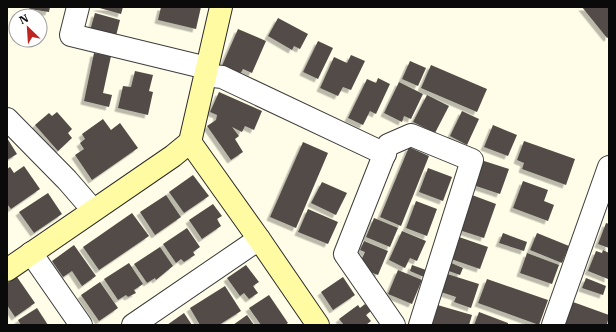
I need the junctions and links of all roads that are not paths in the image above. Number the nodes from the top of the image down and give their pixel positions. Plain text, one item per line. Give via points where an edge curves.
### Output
1 (78, 7) edge
2 (221, 7) edge
3 (206, 72) junction
4 (7, 119) edge
5 (190, 142) junction
6 (385, 154) junction
7 (608, 174) edge
8 (93, 210) junction
9 (259, 239) junction
10 (31, 253) junction
11 (7, 270) edge
12 (81, 325) edge
13 (133, 325) edge
14 (318, 325) edge
15 (394, 325) edge
16 (420, 325) edge
17 (553, 325) edge

1 - 3 street via 71,35
2 - 3 street
3 - 5 street
3 - 6 street
4 - 8 street via 77,190
5 - 8 street
5 - 9 street
6 - 15 street via 344,254
6 - 16 street via 388,145 411,135 472,160
7 - 17 street
8 - 10 street
9 - 13 street
9 - 14 street
10 - 11 street
10 - 12 street

